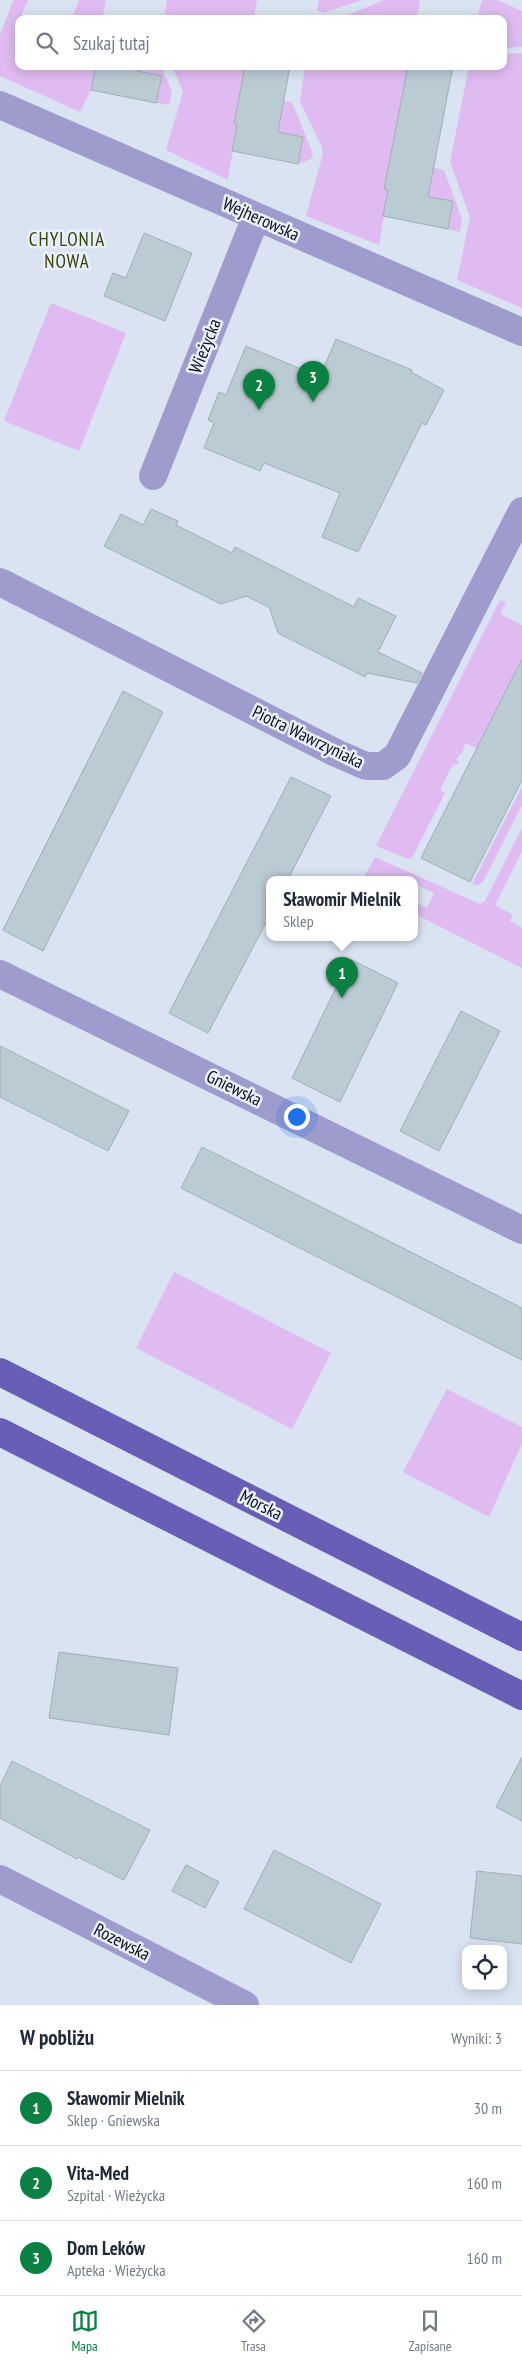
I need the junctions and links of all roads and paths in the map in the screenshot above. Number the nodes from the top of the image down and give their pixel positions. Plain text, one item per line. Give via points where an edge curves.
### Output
1 (0, 105) edge
2 (256, 217) junction
3 (522, 332) edge
4 (153, 476) dead end
5 (522, 511) edge
6 (0, 582) edge
7 (0, 974) edge
8 (522, 1230) edge
9 (0, 1372) edge
10 (0, 1432) edge
11 (522, 1637) edge
12 (522, 1696) edge
13 (0, 1879) edge
14 (245, 2005) edge

1 - 2 street, Wejherowska
2 - 3 street, Wejherowska
2 - 4 street, Wieżycka
5 - 6 street, Piotra Wawrzyniaka via 397,756 383,766 366,766 336,753
7 - 8 street, Gniewska
9 - 11 main road, Morska
10 - 12 main road
13 - 14 street, Rozewska

